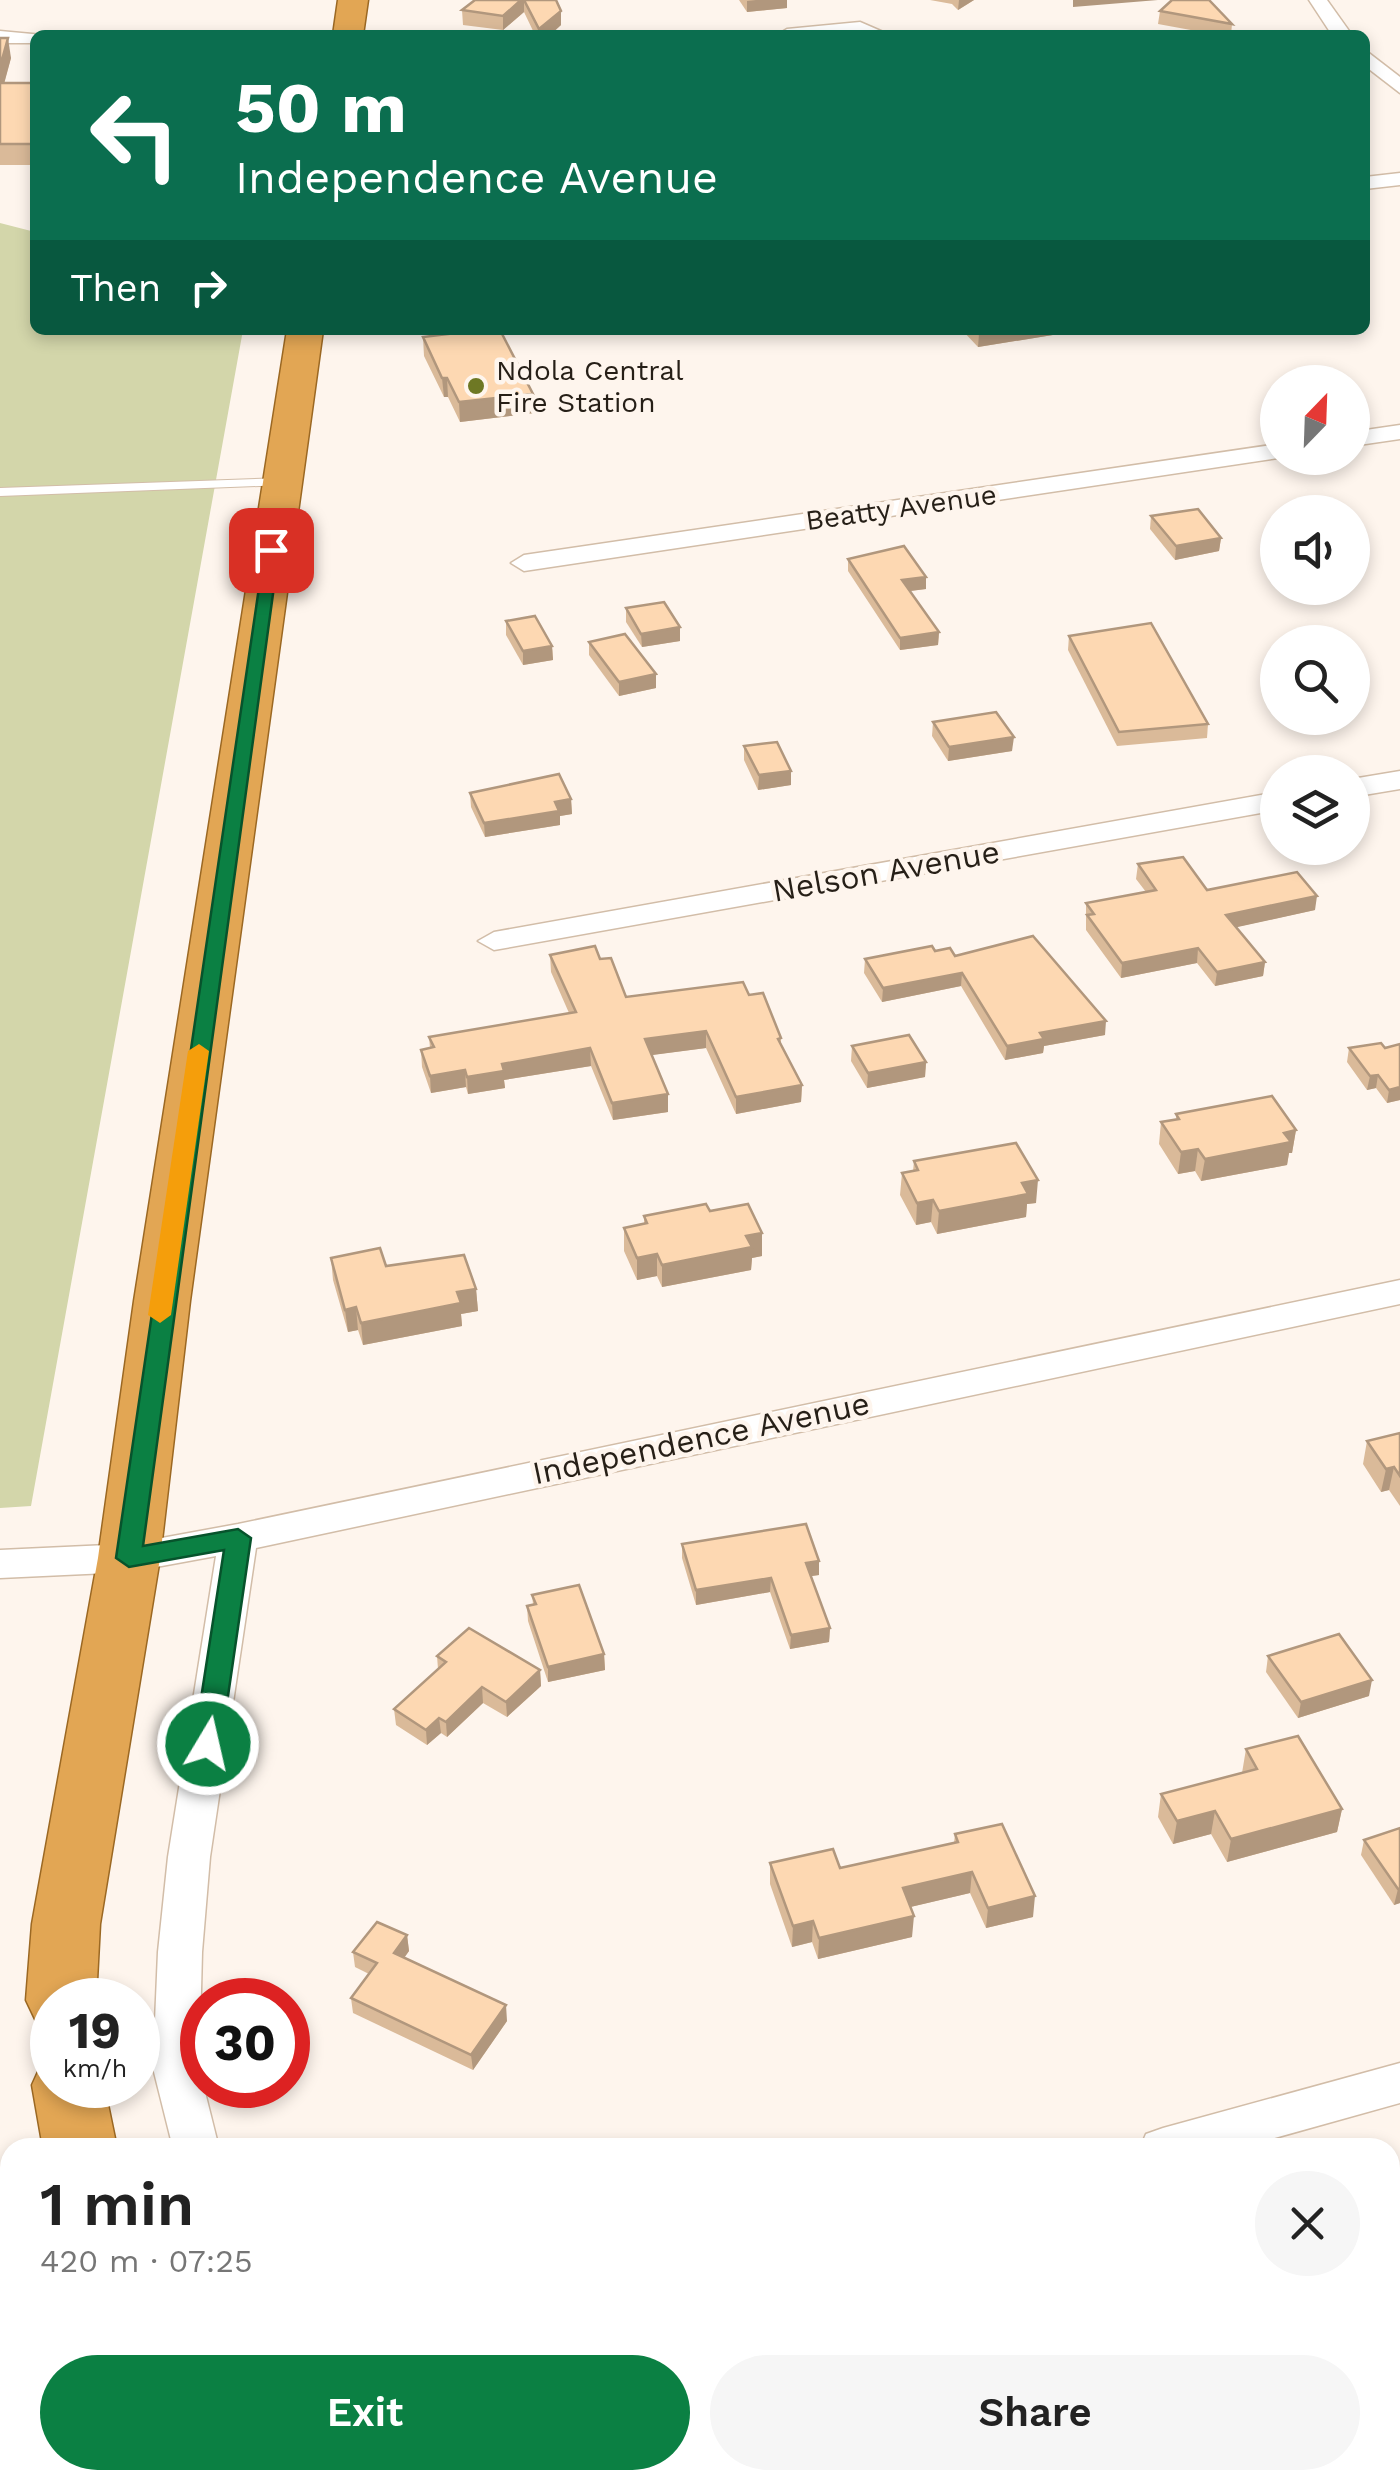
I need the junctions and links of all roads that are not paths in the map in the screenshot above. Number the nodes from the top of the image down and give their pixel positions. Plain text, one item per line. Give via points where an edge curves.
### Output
1 (353, 0) edge
2 (1318, 0) edge
3 (349, 30) edge
4 (839, 30) edge
5 (866, 30) edge
6 (1339, 30) edge
7 (0, 37) edge
8 (30, 37) edge
9 (1370, 60) edge
10 (1399, 85) edge
11 (1400, 179) edge
12 (1370, 182) edge
13 (304, 335) edge
14 (1400, 432) edge
15 (1370, 437) edge
16 (1260, 453) edge
17 (280, 482) junction
18 (0, 492) edge
19 (524, 563) dead end
20 (1400, 780) edge
21 (1370, 785) edge
22 (1260, 804) edge
23 (494, 941) dead end
24 (1400, 1292) edge
25 (238, 1538) junction
26 (129, 1558) junction
27 (0, 1564) edge
28 (62, 1978) edge
29 (1400, 2083) edge
30 (72, 2108) edge
31 (78, 2138) edge
32 (194, 2138) edge
33 (1199, 2138) edge

1 - 3 highway
2 - 6 street
4 - 5 street
7 - 8 street
9 - 10 street
11 - 12 street
13 - 17 highway
14 - 15 street
16 - 19 street, Beatty Avenue
17 - 18 lane
17 - 26 highway
20 - 21 street
22 - 23 street, Nelson Avenue
24 - 25 street, Independence Avenue
25 - 26 street, Independence Avenue
25 - 32 street via 180,1952 176,2068
26 - 27 street, Independence Avenue
26 - 28 highway
29 - 33 street
30 - 31 highway

